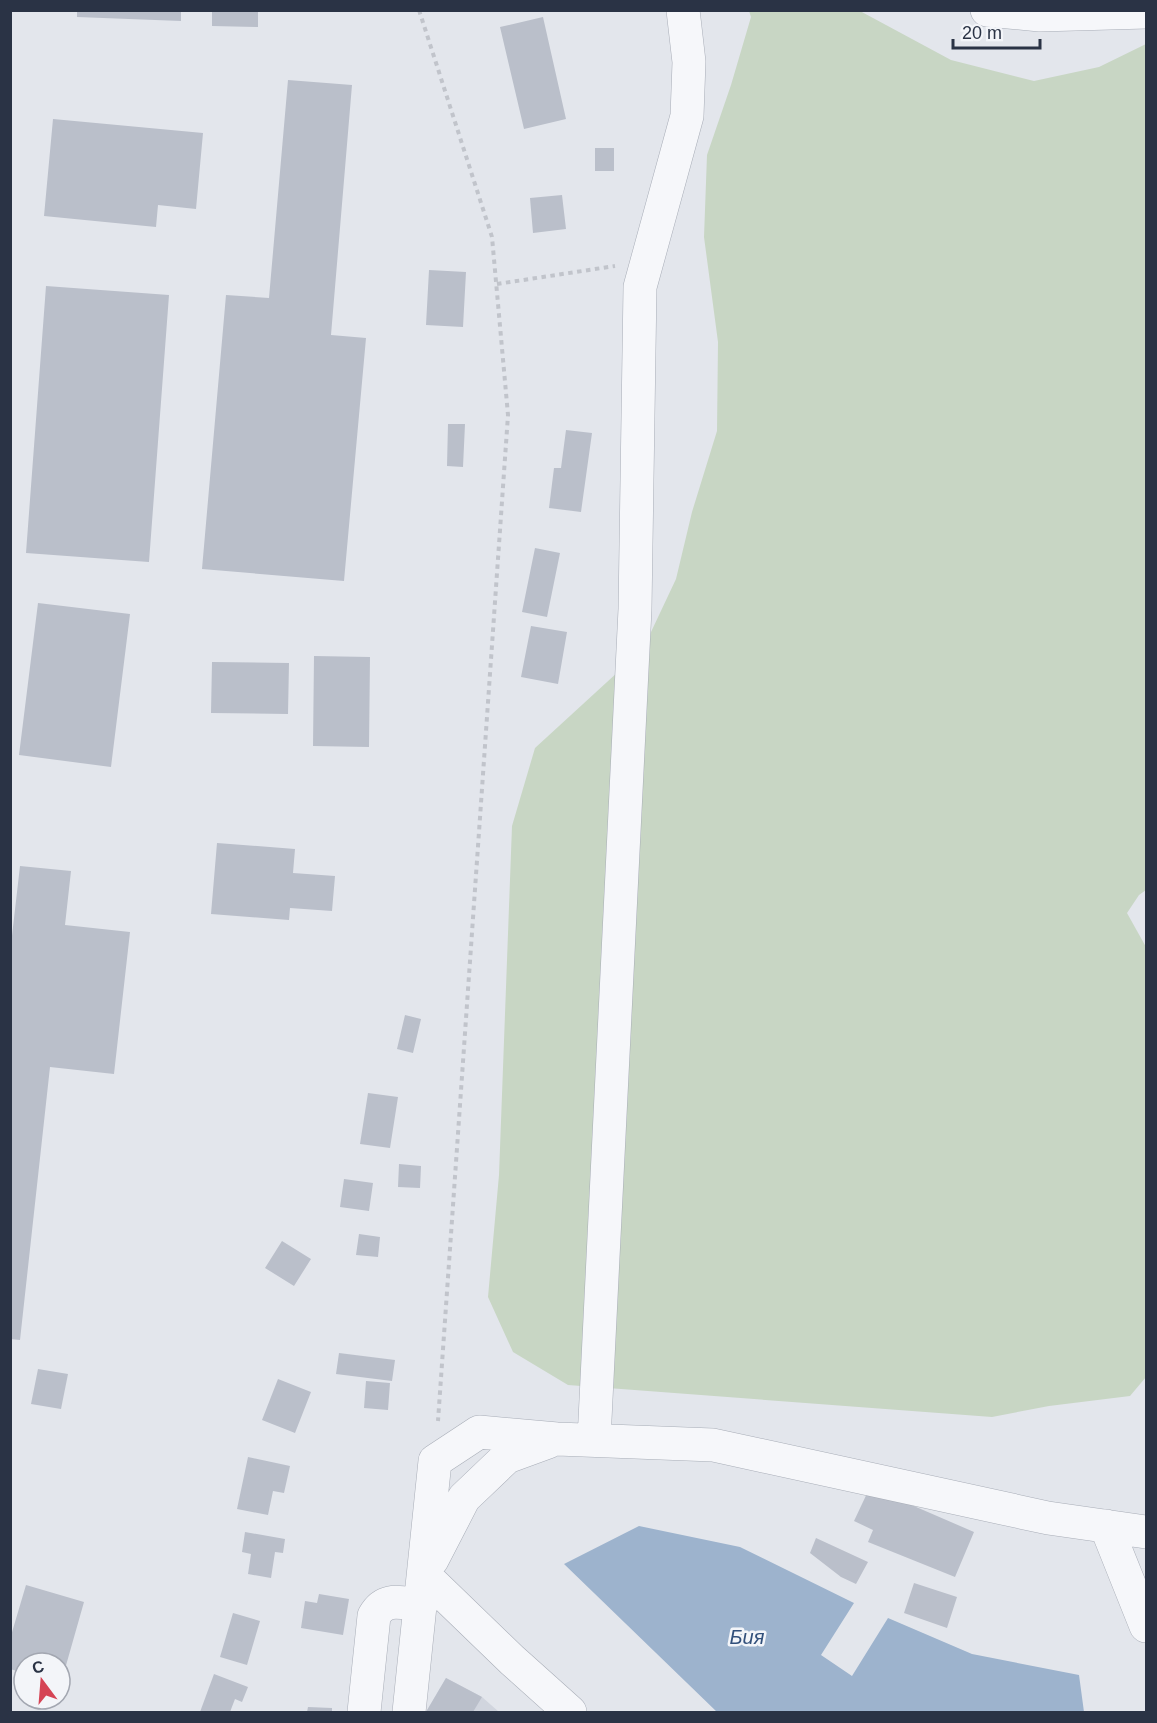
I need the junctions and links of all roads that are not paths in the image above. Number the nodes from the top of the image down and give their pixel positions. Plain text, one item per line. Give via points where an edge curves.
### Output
1 (683, 10) edge
2 (987, 10) edge
3 (1146, 12) edge
4 (557, 1439) junction
5 (594, 1440) junction
6 (1106, 1526) junction
7 (1146, 1532) edge
8 (422, 1590) junction
9 (1146, 1626) edge
10 (364, 1713) edge
11 (409, 1713) edge
12 (570, 1713) edge

1 - 5 street via 689,62 687,116 640,287 635,609
2 - 3 street via 1040,15
4 - 5 street
4 - 8 street via 507,1457 464,1498
4 - 8 street via 479,1432 435,1461
5 - 6 street via 713,1445 1048,1518
6 - 7 street
6 - 9 street
8 - 10 street via 385,1603 374,1616
8 - 11 street
8 - 12 street

